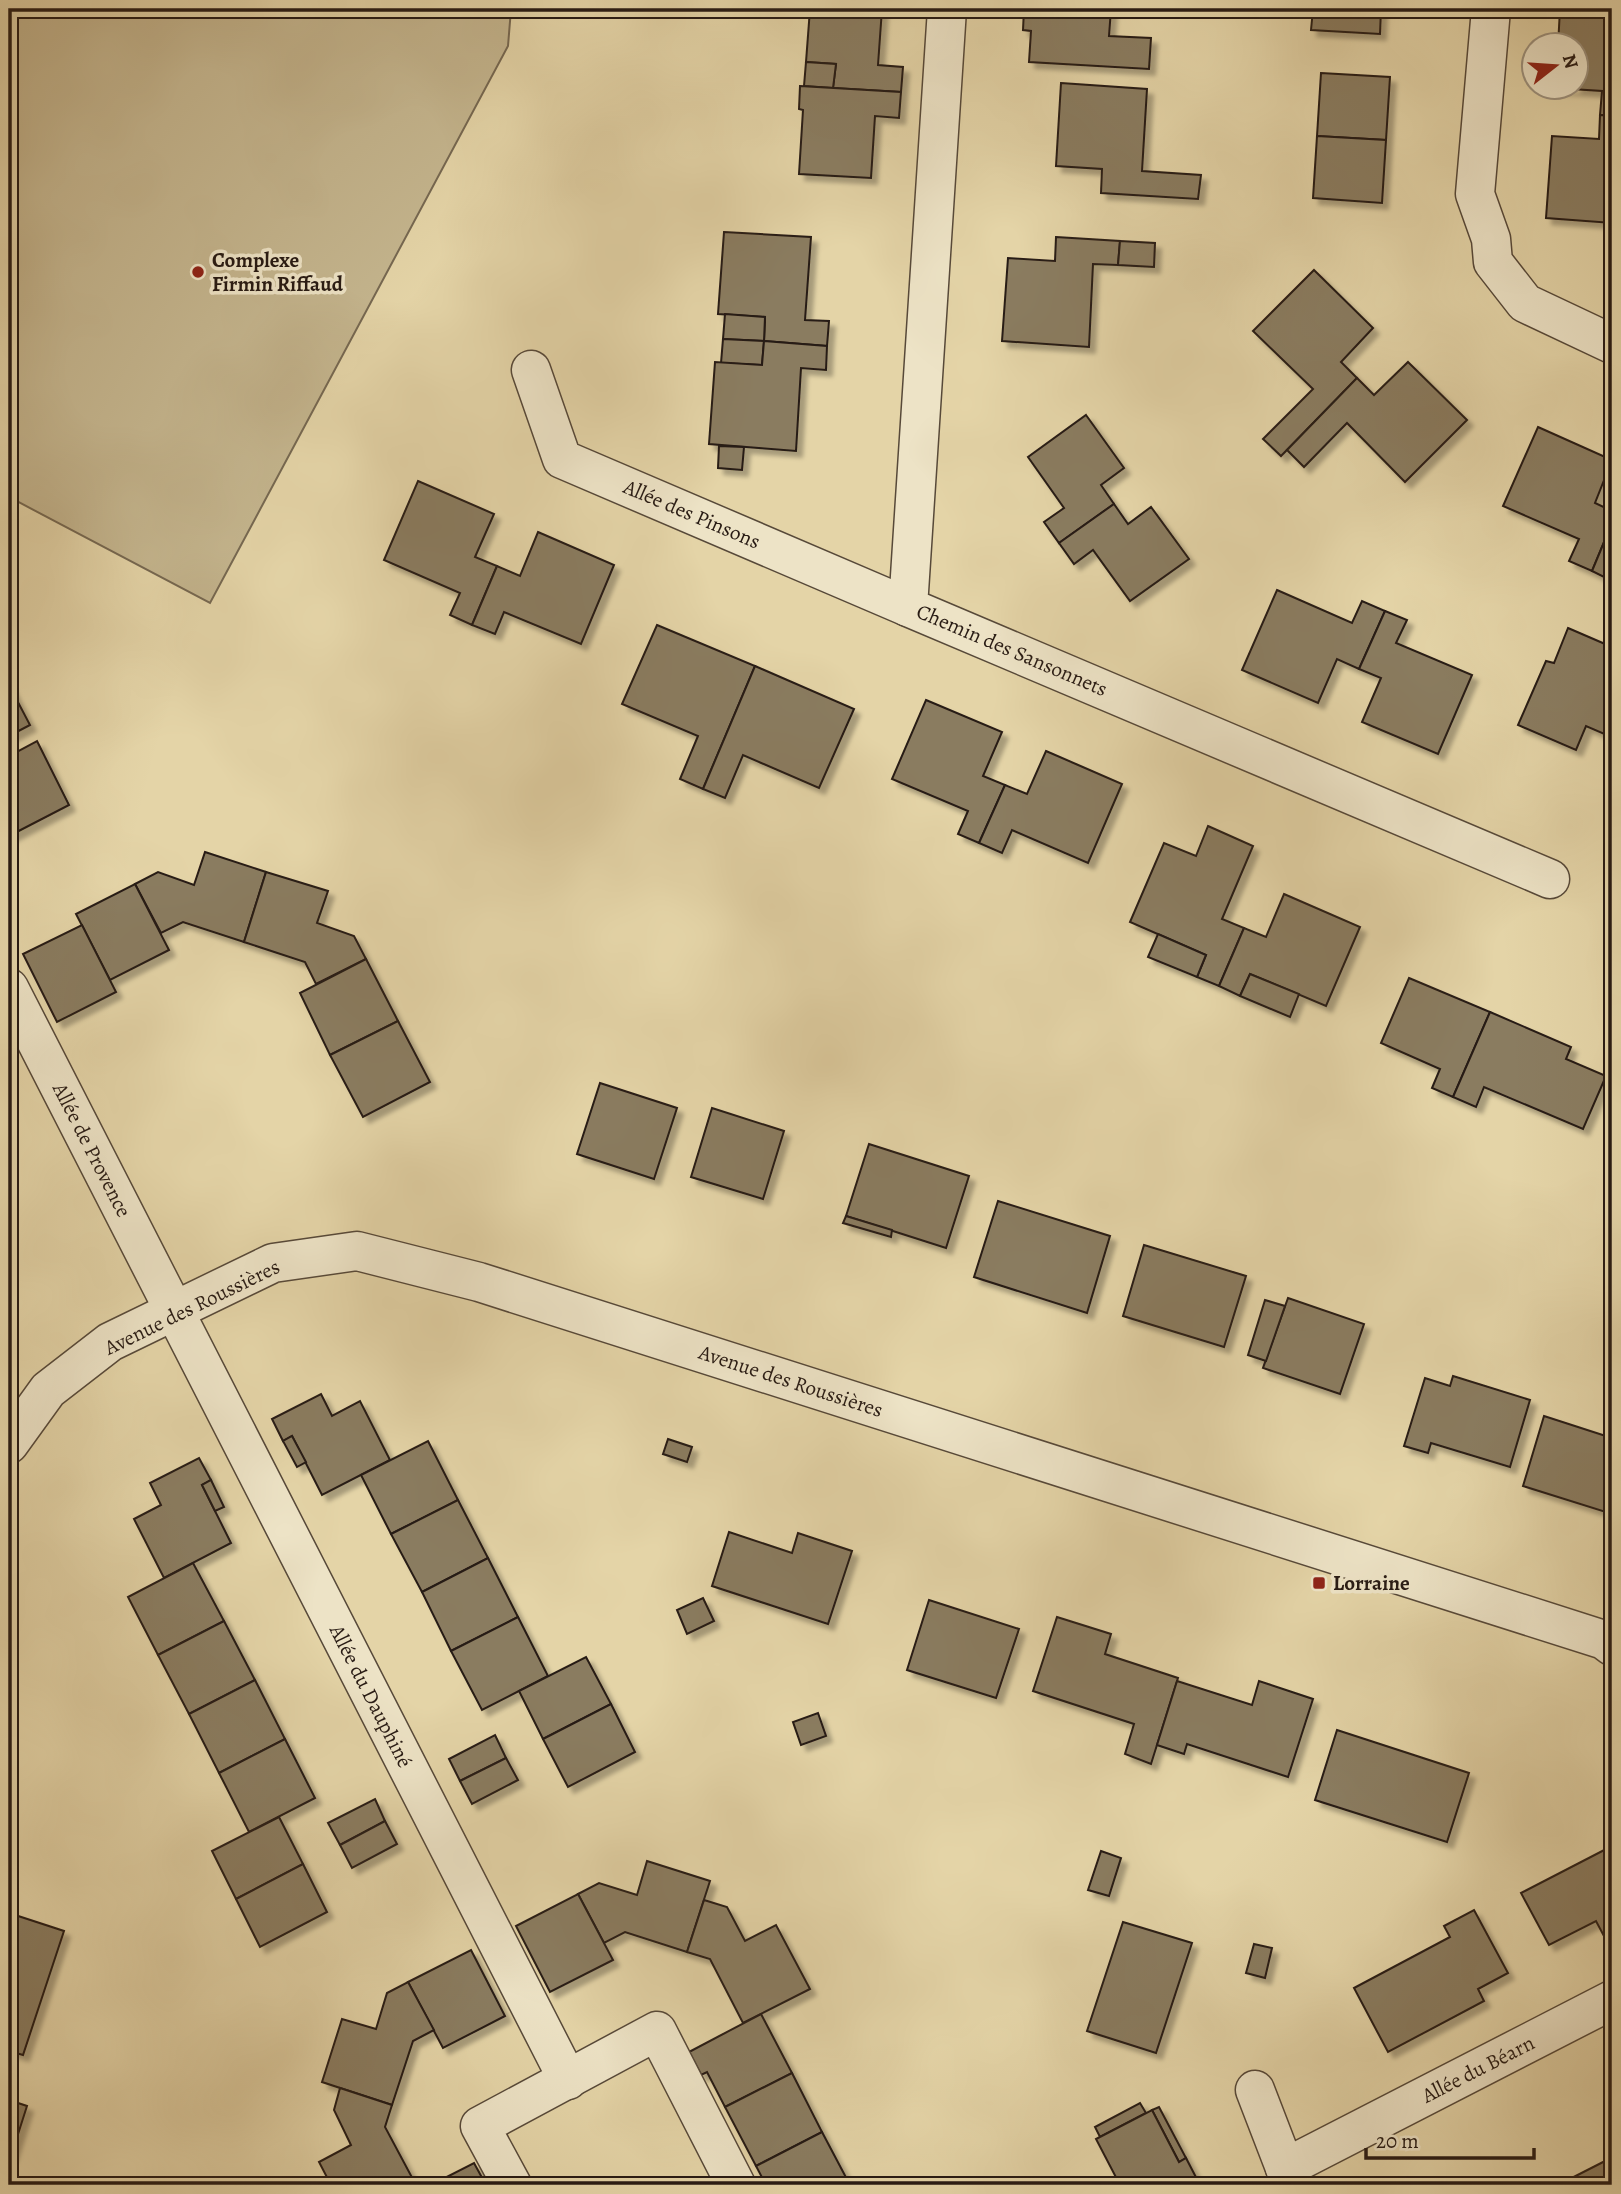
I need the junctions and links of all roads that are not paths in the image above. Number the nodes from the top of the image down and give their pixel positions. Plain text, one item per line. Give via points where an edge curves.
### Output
1 (947, 9) edge
2 (1492, 9) edge
3 (1612, 344) edge
4 (531, 370) dead end
5 (908, 607) junction
6 (1550, 879) dead end
7 (9, 988) edge
8 (175, 1312) junction
9 (9, 1444) edge
10 (1612, 1646) edge
11 (1612, 2000) edge
12 (568, 2080) junction
13 (1255, 2090) dead end
14 (1289, 2177) edge
15 (512, 2185) edge
16 (736, 2185) edge

1 - 5 street, Chemin des Sansonnets
2 - 3 street via 1475,194 1491,239 1493,262 1525,303
4 - 5 street, Allée des Pinsons via 562,459
5 - 6 street, Chemin des Sansonnets
7 - 8 street, Allée de Provence
8 - 9 street, Avenue des Roussières via 110,1342 48,1390
8 - 10 street, Avenue des Roussières via 273,1263 357,1251 492,1286
8 - 12 street, Allée du Dauphiné
11 - 14 street, Allée du Béarn
12 - 15 street via 480,2126
12 - 16 street via 657,2031
13 - 14 street

